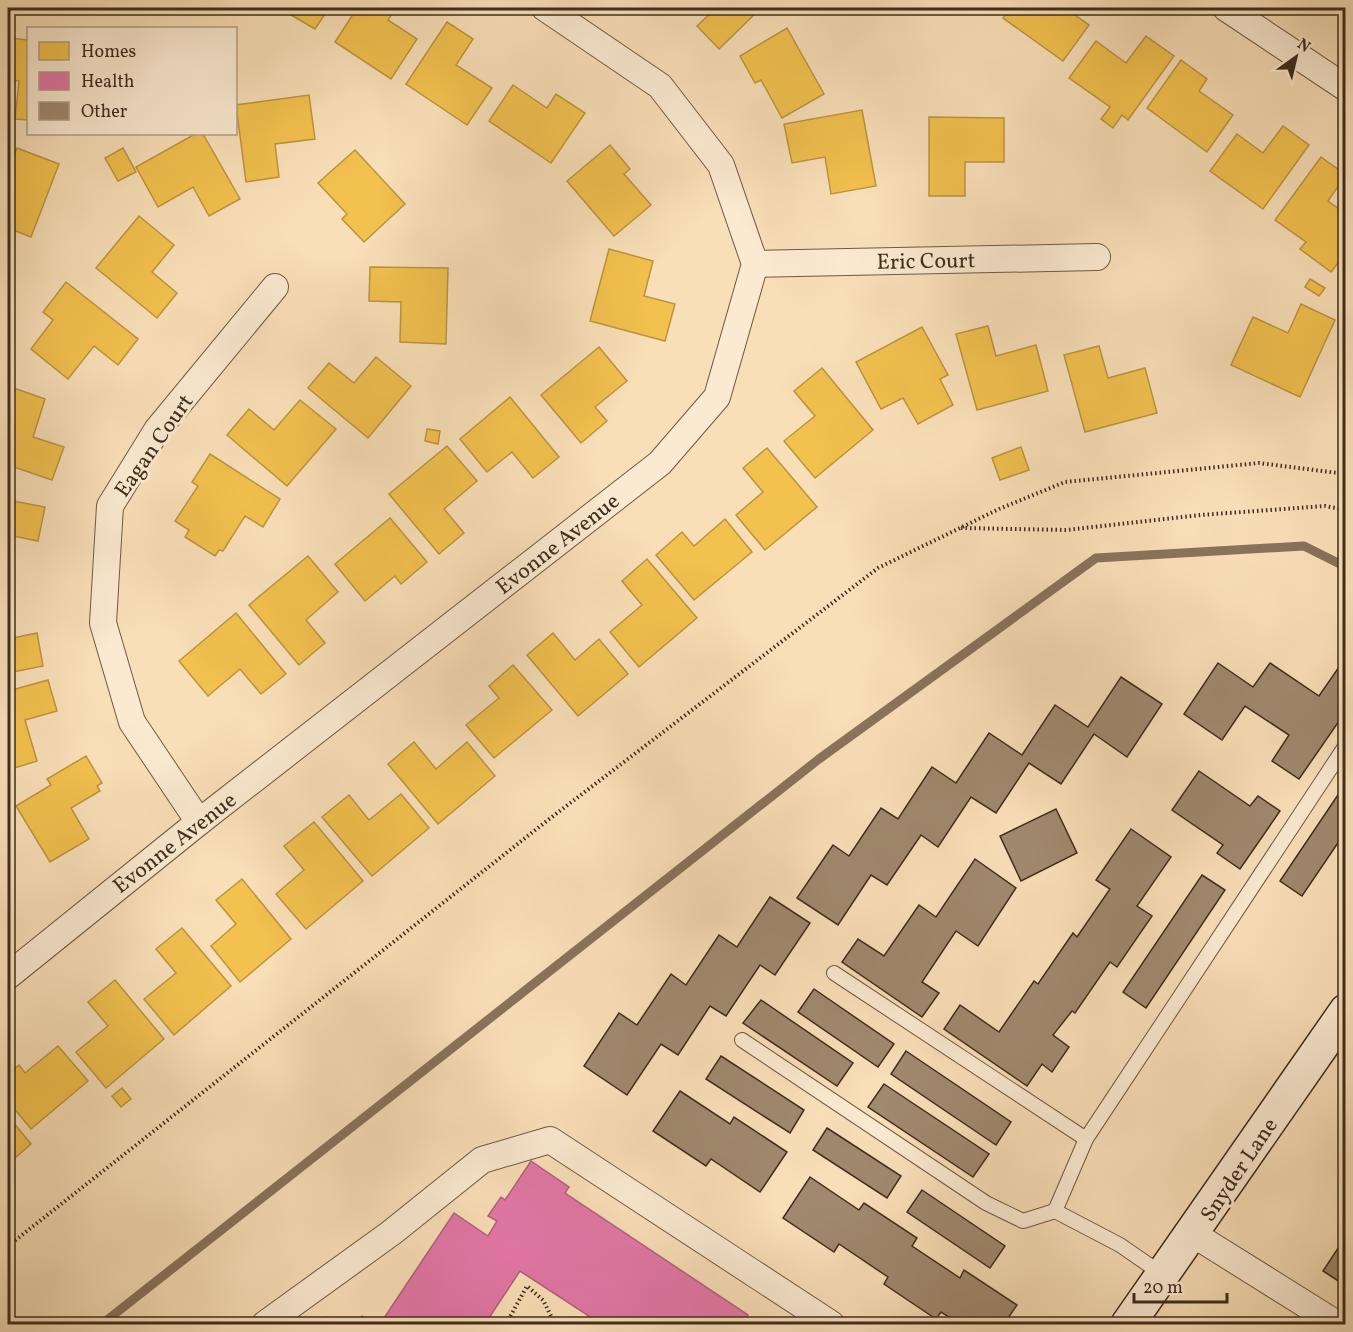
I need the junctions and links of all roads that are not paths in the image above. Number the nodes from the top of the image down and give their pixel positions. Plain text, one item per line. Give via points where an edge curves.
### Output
1 (545, 8) edge
2 (1226, 8) edge
3 (1346, 88) edge
4 (1096, 257) dead end
5 (755, 264) junction
6 (275, 287) dead end
7 (1346, 745) edge
8 (200, 822) junction
9 (834, 973) dead end
10 (8, 976) edge
11 (1346, 1011) edge
12 (742, 1040) dead end
13 (1086, 1139) junction
14 (1055, 1211) junction
15 (1193, 1234) junction
16 (1162, 1274) junction
17 (265, 1324) edge
18 (831, 1324) edge
19 (1128, 1324) edge
20 (1337, 1324) edge

1 - 5 street via 660,86 721,165
2 - 3 street
4 - 5 street, Eric Court
5 - 8 street, Evonne Avenue via 717,397 660,463
6 - 8 street, Eagan Court via 158,430 110,506 103,623 132,722
7 - 13 lane
8 - 10 street, Evonne Avenue
9 - 13 lane
11 - 15 street, Snyder Lane
12 - 14 lane via 986,1203 1023,1221
13 - 14 lane
14 - 16 lane via 1120,1245
15 - 16 street, Snyder Lane
15 - 20 street
16 - 19 street, Snyder Lane
17 - 18 street via 391,1233 482,1160 550,1140

